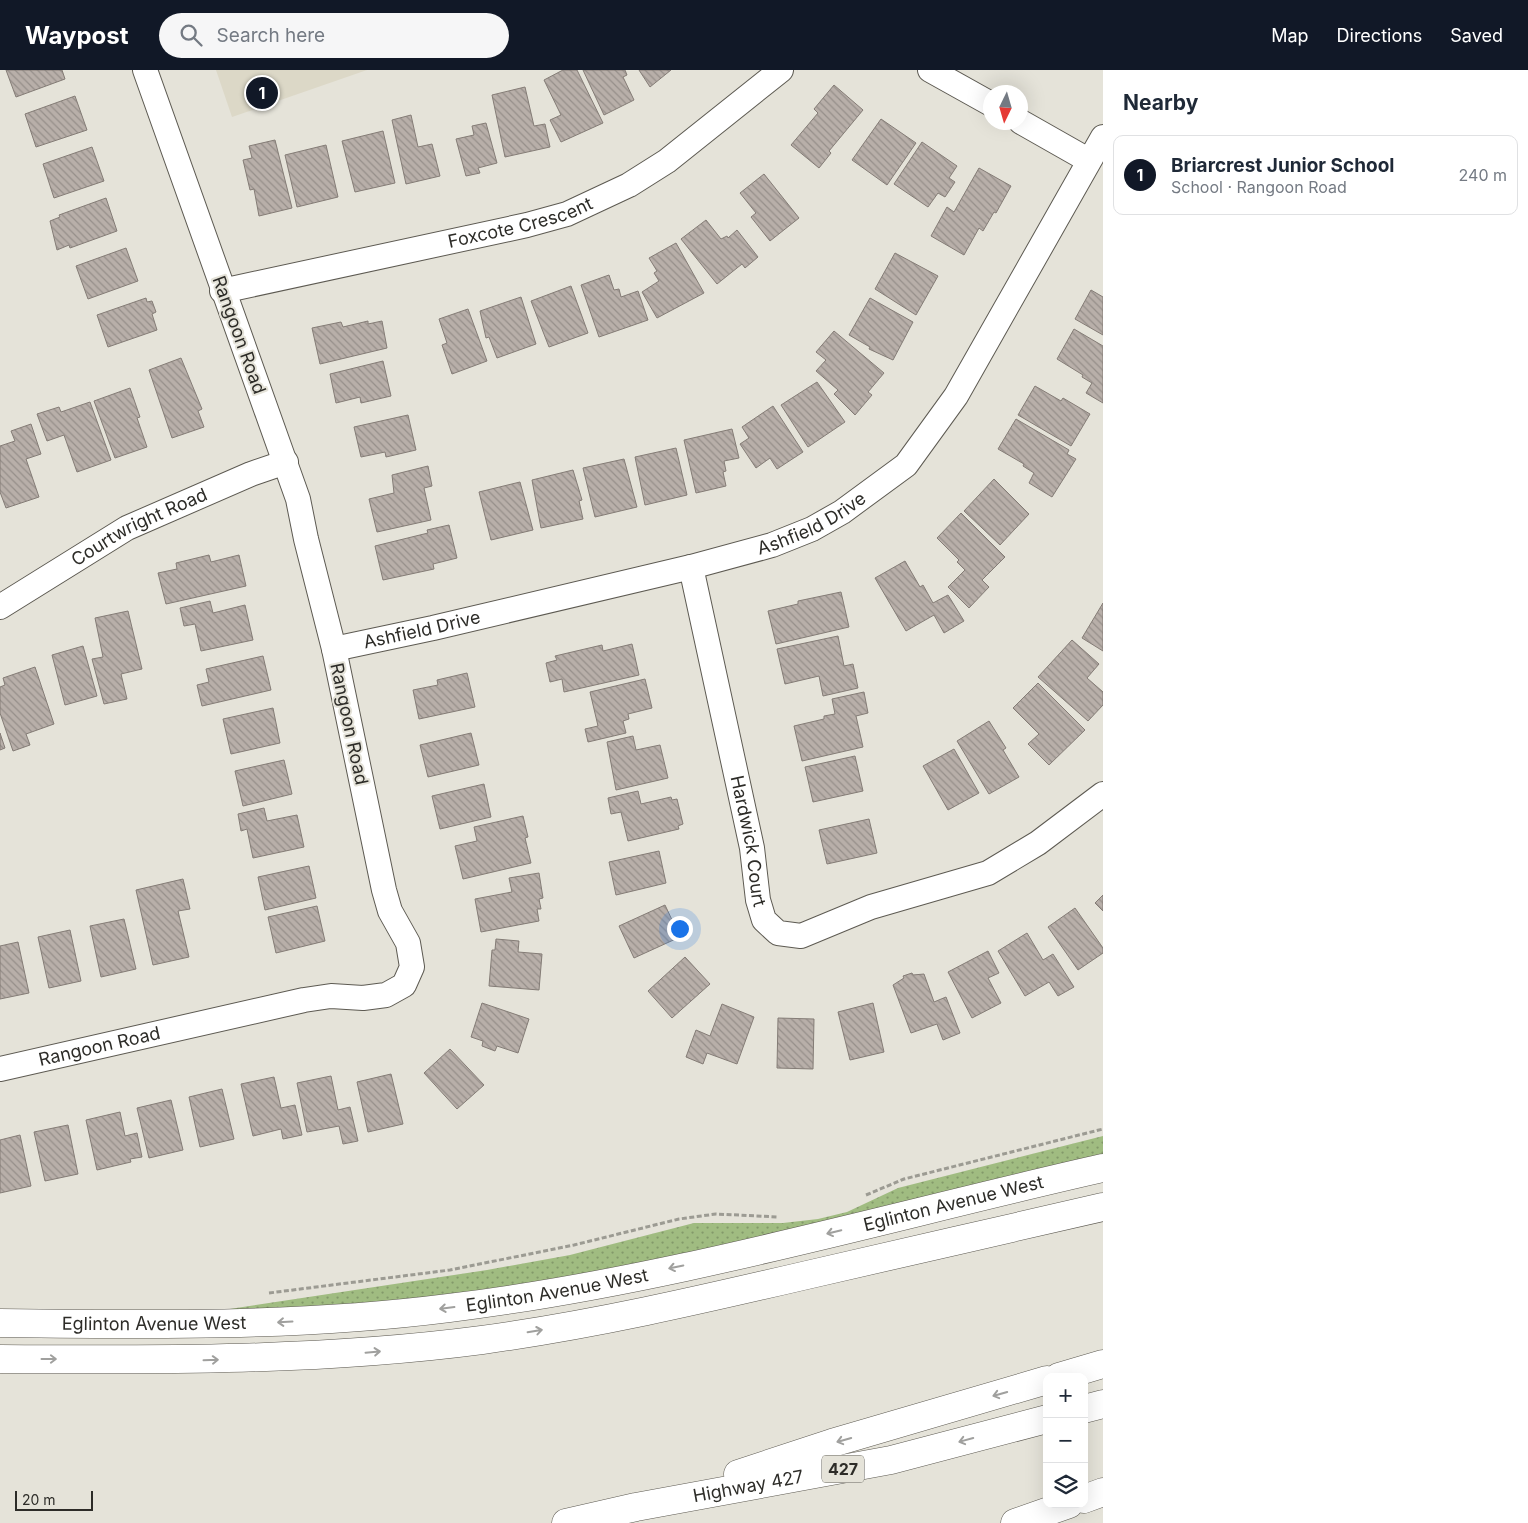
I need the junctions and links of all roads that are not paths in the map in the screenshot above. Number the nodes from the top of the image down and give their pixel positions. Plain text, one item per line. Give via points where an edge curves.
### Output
1 (145, 70) edge
2 (780, 70) edge
3 (930, 70) edge
4 (983, 100) edge
5 (1028, 126) edge
6 (1103, 137) edge
7 (1088, 160) junction
8 (222, 291) junction
9 (286, 462) junction
10 (691, 568) junction
11 (0, 607) edge
12 (334, 649) junction
13 (1103, 794) edge
14 (0, 1069) edge
15 (1103, 1168) edge
16 (1103, 1207) edge
17 (0, 1323) edge
18 (0, 1359) edge
19 (1103, 1364) edge
20 (1073, 1373) edge
21 (1043, 1381) edge
22 (1103, 1404) edge
23 (1088, 1408) edge
24 (1043, 1420) edge
25 (1103, 1492) edge
26 (1088, 1498) edge
27 (636, 1508) junction
28 (1057, 1508) edge
29 (566, 1523) edge
30 (1015, 1523) edge

1 - 8 street, Rangoon Road
2 - 8 street, Foxcote Crescent via 667,161 629,185 567,214
3 - 4 street
5 - 7 street
6 - 7 street, Ashfield Drive
7 - 10 street, Ashfield Drive via 956,396 906,465 871,492 812,529 772,545
8 - 9 street, Rangoon Road
9 - 11 street, Courtwright Road via 127,528
9 - 12 street, Rangoon Road
10 - 12 street, Ashfield Drive
10 - 13 street, Hardwick Court via 752,848 758,900 764,920 778,933 801,936 871,907 988,873 1038,843
12 - 14 street, Rangoon Road via 384,890 390,910 408,942 412,967 404,985 386,995 304,1000
15 -> 17 main road, Eglinton Avenue West via 575,1289 449,1308 252,1324
18 -> 16 main road, Eglinton Avenue West via 294,1357 484,1339 591,1322 715,1296
19 - 20 main road
21 -> 27 main road via 832,1443
22 - 23 main road
24 -> 27 main road, Highway 427 / 427 via 891,1460
25 - 26 main road
27 - 29 main road, Highway 427 / 427
28 - 30 main road

